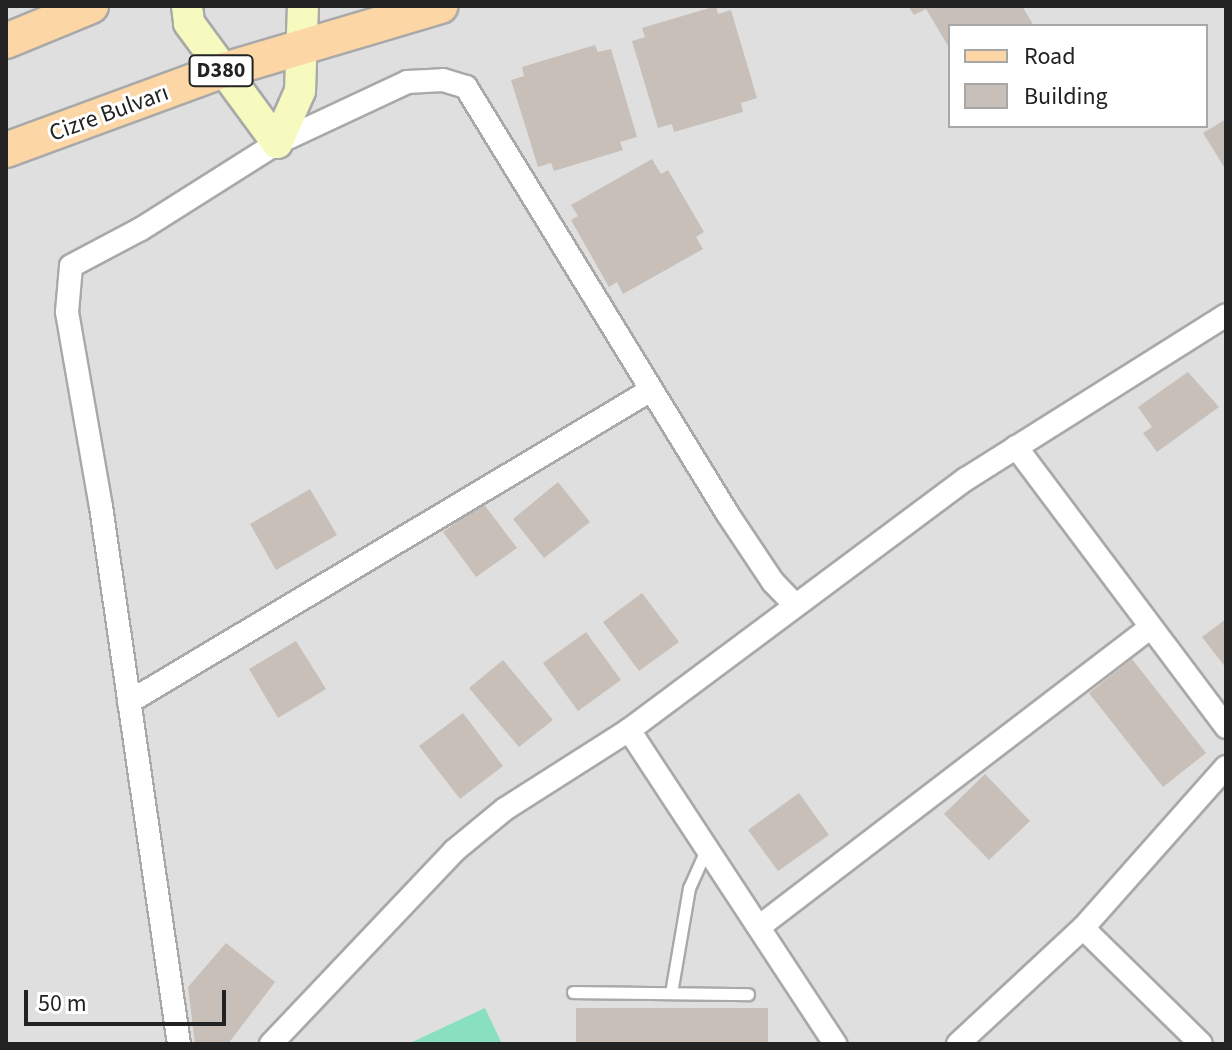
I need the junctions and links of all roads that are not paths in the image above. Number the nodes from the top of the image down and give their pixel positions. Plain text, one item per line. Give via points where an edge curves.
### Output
1 (91, 6) edge
2 (187, 6) edge
3 (303, 6) edge
4 (441, 6) edge
5 (6, 41) edge
6 (304, 50) junction
7 (221, 71) junction
8 (277, 143) junction
9 (6, 150) edge
10 (1225, 317) edge
11 (651, 390) junction
12 (1016, 447) junction
13 (794, 604) junction
14 (1149, 629) junction
15 (129, 702) junction
16 (1226, 727) edge
17 (629, 730) junction
18 (1226, 767) edge
19 (708, 846) junction
20 (760, 926) junction
21 (1083, 928) junction
22 (573, 992) dead end
23 (671, 993) junction
24 (748, 994) dead end
25 (179, 1044) edge
26 (271, 1044) edge
27 (835, 1044) edge
28 (958, 1044) edge
29 (1201, 1044) edge

1 - 5 main road
2 - 7 main road via 189,23
3 - 6 main road
4 - 6 main road, Cizre Bulvarı / D380
6 - 7 main road, Cizre Bulvarı / D380
6 - 8 main road via 300,91
7 - 8 main road
7 - 9 main road, Cizre Bulvarı / D380
8 - 11 street via 407,82 443,80 466,87
8 - 15 street via 141,229 71,266 67,312
10 - 12 street
11 - 13 street via 750,548
11 - 15 street
12 - 13 street
12 - 14 street
13 - 17 street
14 - 16 street
14 - 20 street
15 - 25 street
17 - 19 street
17 - 26 street via 505,809 454,851
18 - 21 street
19 - 20 street
19 - 23 lane via 689,888
20 - 27 street
21 - 28 street
21 - 29 street
22 - 23 lane
23 - 24 lane

